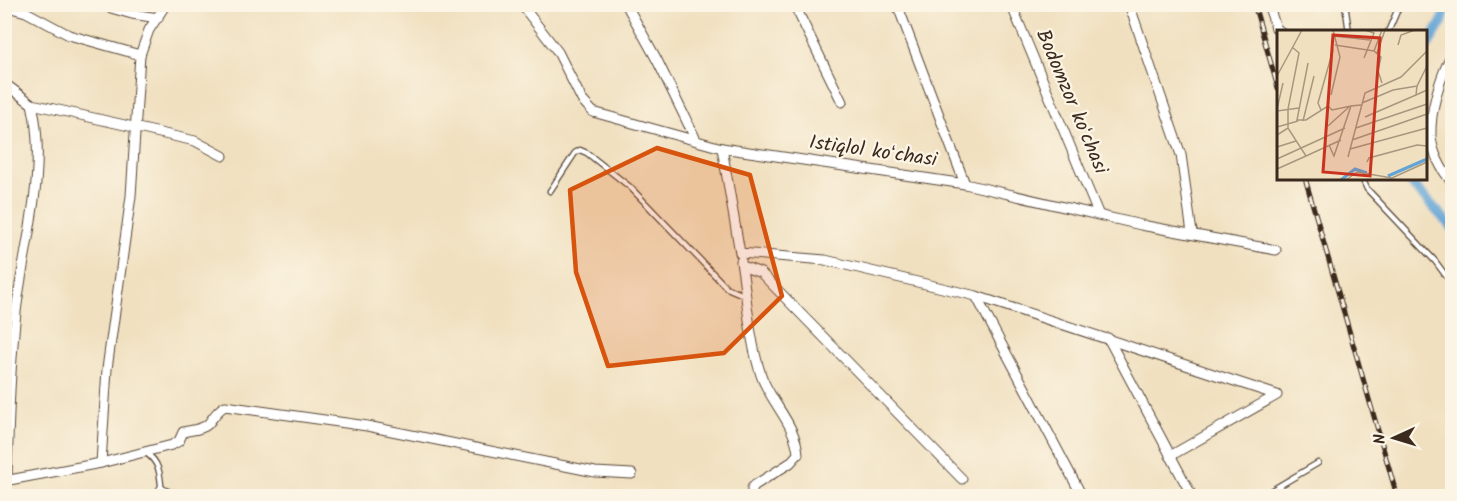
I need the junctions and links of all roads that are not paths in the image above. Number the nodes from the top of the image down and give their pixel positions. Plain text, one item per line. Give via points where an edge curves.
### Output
1 (97, 4) edge
2 (166, 4) edge
3 (521, 4) edge
4 (626, 4) edge
5 (794, 4) edge
6 (897, 4) edge
7 (1011, 4) edge
8 (1129, 4) edge
9 (1268, 4) edge
10 (1345, 4) edge
11 (1400, 4) edge
12 (4, 6) edge
13 (158, 18) junction
14 (1278, 30) edge
15 (1349, 30) edge
16 (1389, 30) edge
17 (1452, 54) edge
18 (140, 55) junction
19 (4, 83) edge
20 (842, 102) dead end
21 (32, 104) junction
22 (136, 128) junction
23 (696, 140) junction
24 (722, 148) junction
25 (223, 156) dead end
26 (1363, 180) edge
27 (1452, 182) edge
28 (965, 184) junction
29 (550, 191) dead end
30 (1098, 213) junction
31 (1192, 233) junction
32 (1276, 250) dead end
33 (740, 253) junction
34 (742, 266) junction
35 (1452, 284) edge
36 (747, 296) junction
37 (976, 296) junction
38 (1108, 339) junction
39 (144, 452) junction
40 (1170, 456) junction
41 (101, 463) junction
42 (1318, 463) dead end
43 (632, 474) dead end
44 (962, 479) dead end
45 (6, 481) edge
46 (161, 493) edge
47 (173, 496) edge
48 (752, 496) edge
49 (1082, 496) edge
50 (1192, 496) edge
51 (1262, 496) edge

1 - 13 street
2 - 13 street
3 - 23 street, Istiqlol koʻchasi via 558,52 582,100 593,112
4 - 23 street
5 - 20 street
6 - 28 street
7 - 30 street, Bodomzor koʻchasi
8 - 31 street via 1181,155
9 - 14 street
10 - 15 lane
11 - 16 lane
12 - 18 street via 26,12 69,35
13 - 18 street
17 - 27 street via 1434,110 1431,137 1438,162
18 - 22 street
19 - 21 street
21 - 22 street
21 - 45 street via 37,126 36,175 16,312
22 - 25 street via 195,141
22 - 41 street via 131,196 107,369
23 - 24 street, Istiqlol koʻchasi
24 - 28 street, Istiqlol koʻchasi
24 - 33 street
26 - 35 lane
28 - 30 street, Istiqlol koʻchasi
29 - 36 lane via 575,153 587,153 630,187 727,288
30 - 31 street, Istiqlol koʻchasi
31 - 32 street, Istiqlol koʻchasi
33 - 34 street
33 - 37 street via 825,260
34 - 36 street
34 - 44 street via 761,273
36 - 48 street via 762,377 797,441 798,454 752,488
37 - 38 street
37 - 49 street
38 - 40 street
38 - 40 street via 1277,395
39 - 41 street
39 - 43 street via 172,445 183,432 202,428 225,406 367,426 595,472
39 - 46 lane via 155,459
40 - 50 street
41 - 45 street
42 - 51 lane
46 - 47 street

